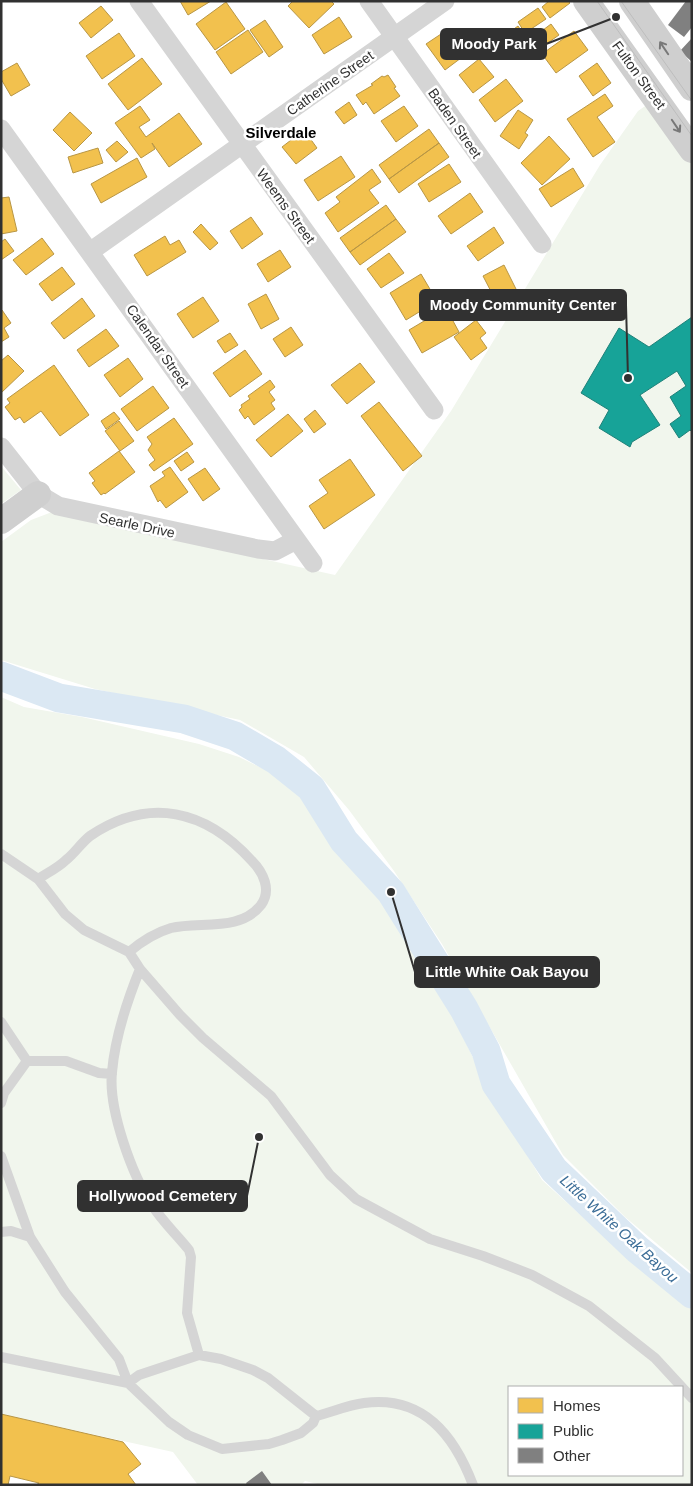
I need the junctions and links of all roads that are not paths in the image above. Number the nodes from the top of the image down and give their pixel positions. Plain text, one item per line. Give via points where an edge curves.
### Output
1 (139, 1) edge
2 (369, 1) edge
3 (445, 1) edge
4 (586, 1) edge
5 (632, 1) edge
6 (394, 38) junction
7 (692, 88) edge
8 (1, 129) edge
9 (241, 145) junction
10 (692, 150) edge
11 (542, 244) dead end
12 (91, 251) junction
13 (434, 410) dead end
14 (1, 447) edge
15 (38, 494) junction
16 (1, 521) edge
17 (296, 540) junction
18 (313, 564) dead end
19 (1, 854) edge
20 (38, 879) junction
21 (129, 952) junction
22 (140, 969) junction
23 (1, 1022) edge
24 (27, 1061) junction
25 (112, 1074) junction
26 (1, 1103) edge
27 (1, 1156) edge
28 (23, 1216) junction
29 (6, 1232) edge
30 (30, 1237) junction
31 (199, 1355) junction
32 (1, 1357) edge
33 (128, 1383) junction
34 (681, 1386) edge
35 (683, 1388) edge
36 (692, 1398) edge
37 (316, 1416) junction
38 (464, 1462) junction
39 (466, 1485) edge
40 (473, 1485) edge

1 - 9 street, Weems Street
2 - 6 street, Baden Street
3 - 6 street, Catherine Street
4 -> 10 main road, Fulton Street
7 -> 5 main road
6 - 9 street, Catherine Street
6 - 11 street, Baden Street
8 - 12 street, Calendar Street
9 - 12 street, Catherine Street
9 - 13 street, Weems Street
12 - 17 street, Calendar Street
14 - 15 street, Searle Drive
15 - 16 main road
15 - 17 street, Searle Drive via 58,506 223,543 275,550
17 - 18 street, Calendar Street
19 - 20 lane
20 - 21 lane via 74,922 95,938
20 - 21 lane via 66,861 88,838 111,823 147,812 179,814 215,828 228,837 263,875 265,896 260,906 250,914 220,924 171,928 151,935
21 - 22 lane
22 - 25 lane via 128,1002
22 - 34 lane via 203,1038 271,1096 330,1176 356,1200 430,1239 532,1275 589,1306 655,1358
23 - 24 lane
24 - 25 lane via 66,1061 99,1073
24 - 26 lane via 4,1093
25 - 31 lane via 121,1135 133,1169 153,1206 191,1256 186,1313
27 - 28 lane
28 - 29 lane
28 - 30 lane
29 - 30 lane
30 - 33 lane via 65,1292 119,1360
31 - 33 lane via 139,1375
31 - 37 lane via 253,1370
32 - 33 lane
33 - 37 lane via 188,1436 222,1448 234,1449 282,1440 301,1432 313,1423
35 - 36 lane
37 - 38 lane via 369,1402 408,1407 440,1426
38 - 39 lane
38 - 40 lane

